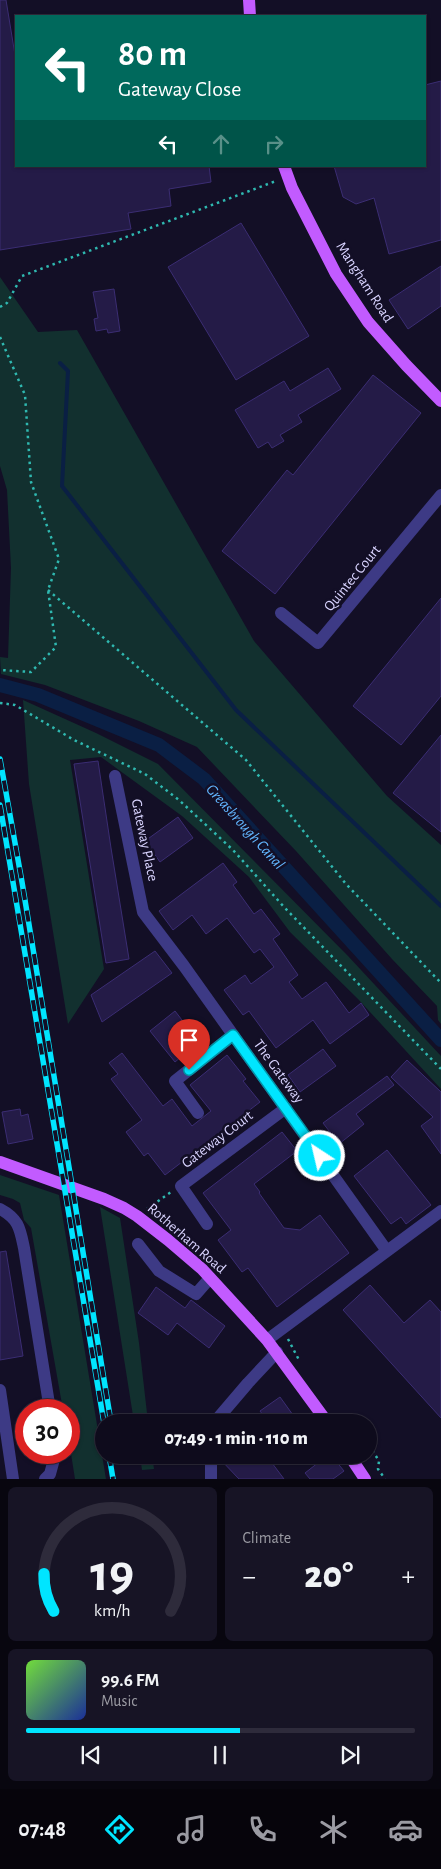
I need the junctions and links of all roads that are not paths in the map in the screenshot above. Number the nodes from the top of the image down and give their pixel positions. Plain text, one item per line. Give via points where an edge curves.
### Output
1 (249, 0) edge
2 (250, 15) edge
3 (285, 171) edge
4 (441, 401) edge
5 (441, 495) edge
6 (281, 613) dead end
7 (115, 776) dead end
8 (143, 912) joint
9 (233, 1035) junction
10 (286, 1108) junction
11 (198, 1113) dead end
12 (0, 1162) edge
13 (0, 1209) edge
14 (441, 1211) edge
15 (207, 1224) dead end
16 (138, 1244) dead end
17 (387, 1251) junction
18 (210, 1278) junction
19 (267, 1340) junction
20 (277, 1352) junction
21 (0, 1390) edge
22 (48, 1399) edge
23 (222, 1414) edge
24 (321, 1414) edge
25 (53, 1464) edge
26 (210, 1464) edge
27 (354, 1464) edge
28 (362, 1478) edge
29 (13, 1479) edge
30 (45, 1479) edge
31 (211, 1479) edge

1 - 2 main road
3 - 4 main road, Mangham Road via 336,274 368,322
5 - 6 street, Quintec Court via 318,643
7 - 8 street, Gateway Place
8 - 9 street, The Gateway
9 - 10 street, The Gateway
9 - 11 street via 175,1081
10 - 15 street, Gateway Court via 181,1186
10 - 17 street, The Gateway
12 - 18 main road, Rotherham Road via 104,1200 137,1216
13 - 22 street via 19,1226
14 - 17 street
16 - 18 street via 159,1271 196,1294
17 - 19 street
18 - 19 main road, Rotherham Road
19 - 20 main road, Rotherham Road
20 - 23 street
20 - 24 main road, Rotherham Road
21 - 29 street
25 - 30 street
26 - 31 street
27 - 28 main road

